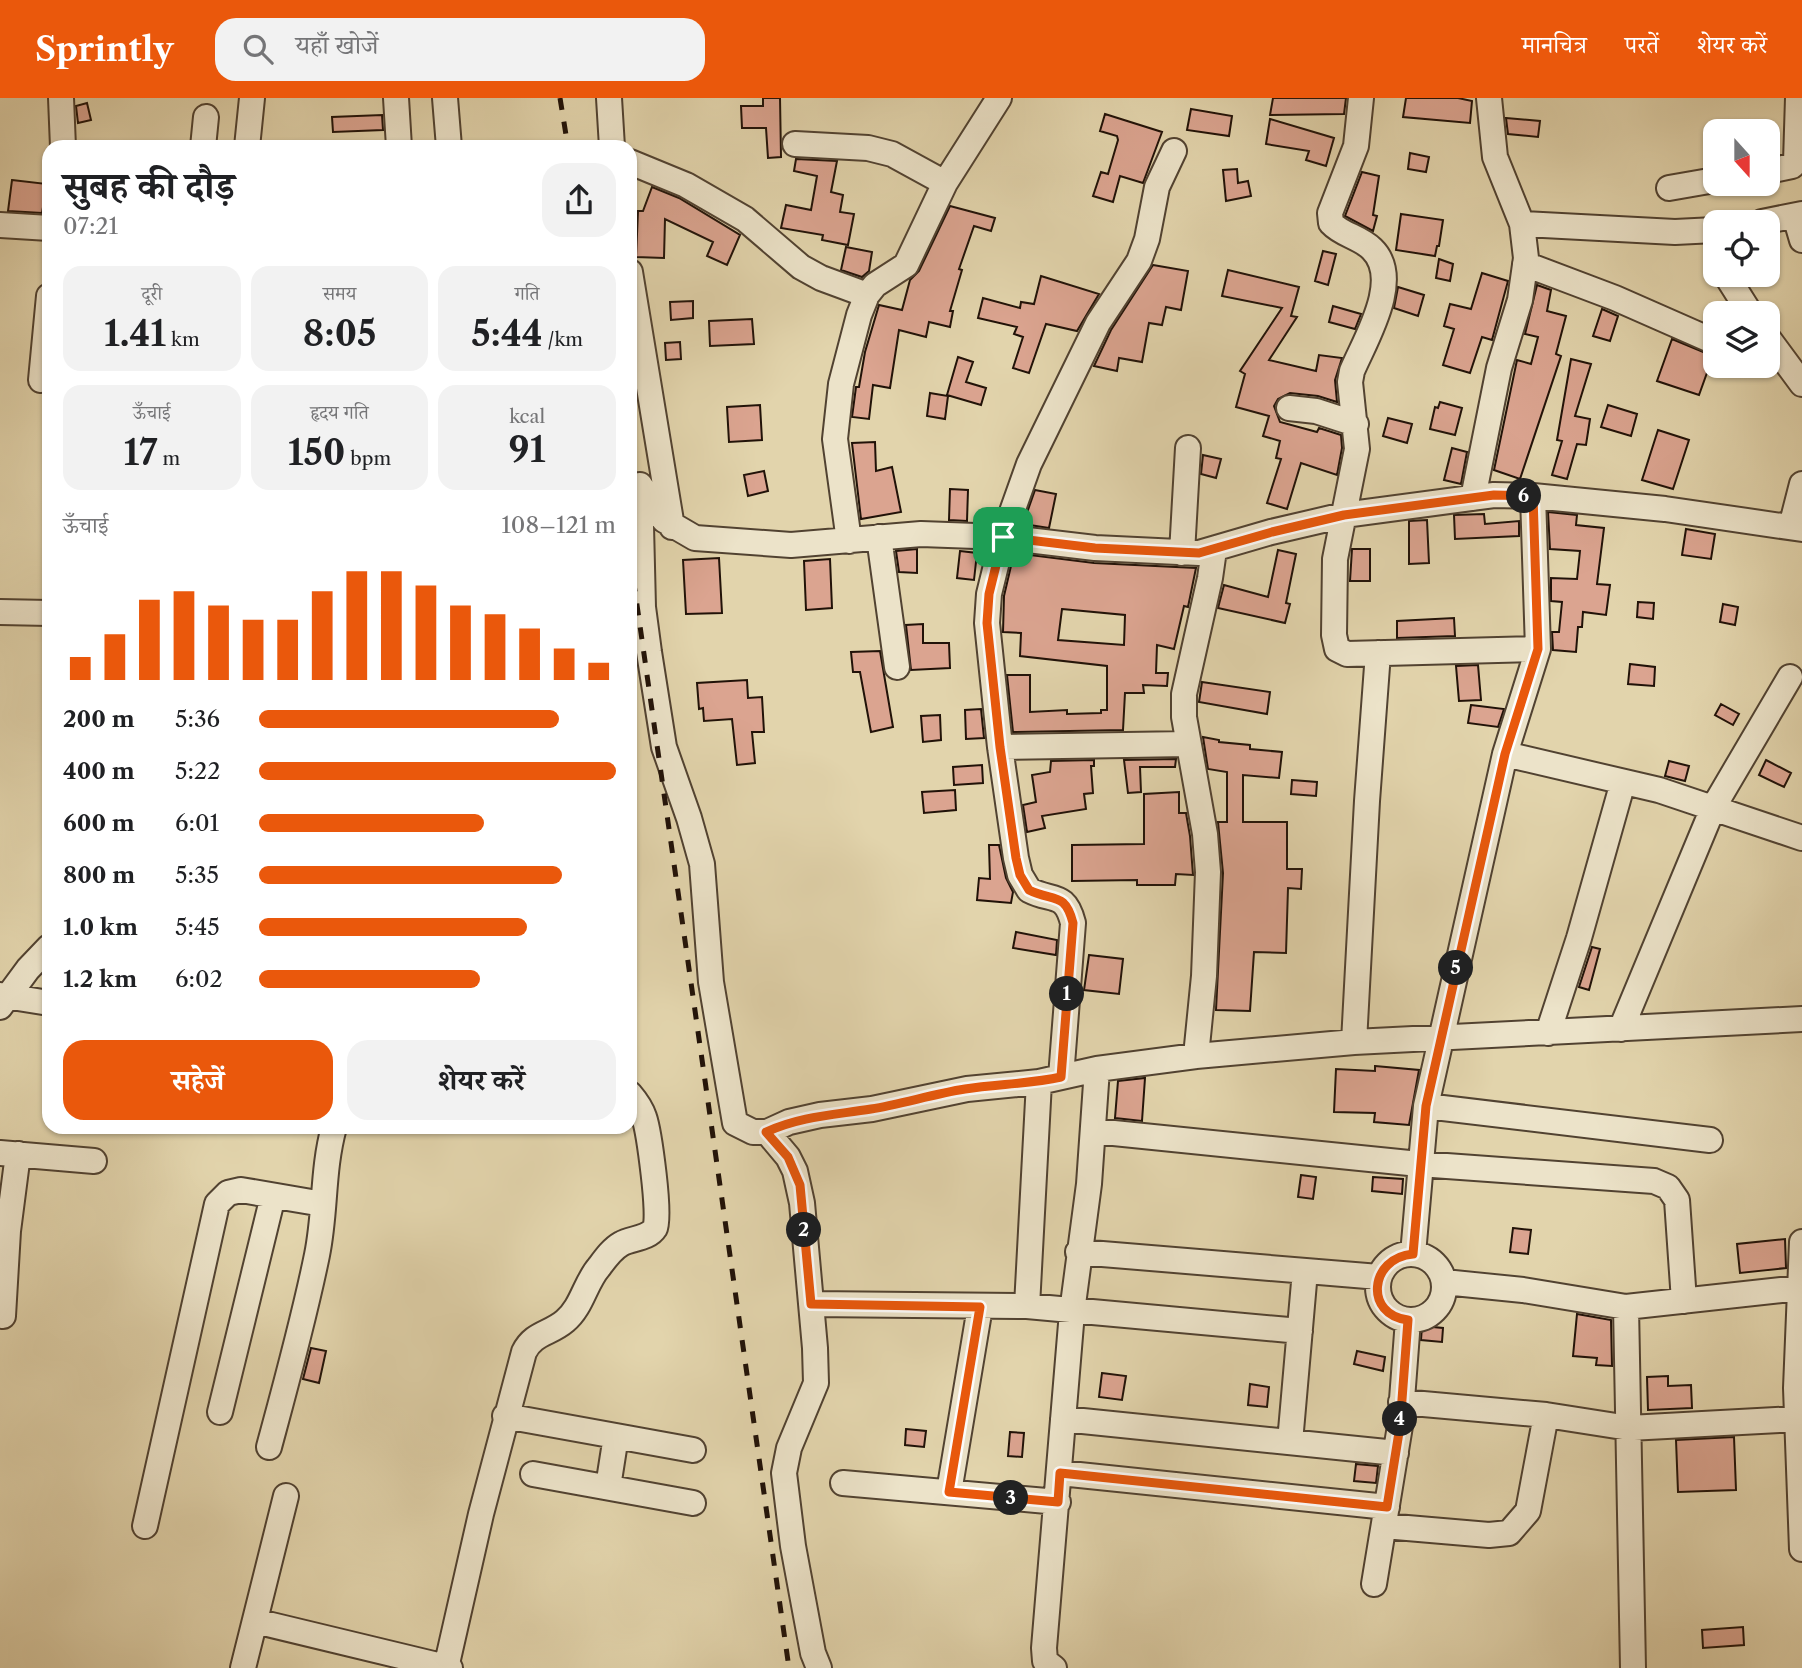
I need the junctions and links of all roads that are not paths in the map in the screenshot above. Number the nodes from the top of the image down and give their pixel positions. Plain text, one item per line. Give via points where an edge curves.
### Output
1 (61, 98) edge
2 (252, 98) edge
3 (396, 98) edge
4 (445, 98) edge
5 (608, 98) edge
6 (999, 98) edge
7 (1361, 98) edge
8 (1489, 98) edge
9 (1798, 98) edge
10 (206, 117) dead end
11 (62, 140) edge
12 (204, 140) edge
13 (248, 140) edge
14 (399, 140) edge
15 (448, 140) edge
16 (611, 140) edge
17 (795, 144) dead end
18 (1174, 151) dead end
19 (637, 165) edge
20 (1780, 168) edge
21 (1703, 182) edge
22 (945, 183) junction
23 (1669, 188) dead end
24 (1798, 215) edge
25 (1780, 218) edge
26 (1522, 224) junction
27 (0, 225) edge
28 (42, 228) edge
29 (1703, 237) edge
30 (1802, 240) edge
31 (1525, 264) junction
32 (867, 295) junction
33 (637, 314) edge
34 (1703, 337) edge
35 (1780, 354) edge
36 (42, 370) edge
37 (1780, 370) edge
38 (41, 380) dead end
39 (1799, 380) edge
40 (1289, 408) dead end
41 (1356, 424) junction
42 (1188, 448) dead end
43 (637, 484) edge
44 (1802, 484) edge
45 (1533, 496) junction
46 (1473, 498) junction
47 (637, 512) edge
48 (1344, 515) junction
49 (672, 527) junction
50 (1797, 528) edge
51 (879, 537) junction
52 (1003, 537) junction
53 (849, 541) junction
54 (1214, 550) junction
55 (1182, 553) junction
56 (0, 611) edge
57 (42, 613) edge
58 (1538, 649) junction
59 (1378, 653) junction
60 (897, 667) dead end
61 (1790, 677) dead end
62 (1188, 744) junction
63 (1000, 747) junction
64 (1505, 754) junction
65 (1623, 782) junction
66 (1713, 808) junction
67 (1802, 838) edge
68 (42, 955) edge
69 (3, 999) edge
70 (42, 1002) edge
71 (1802, 1019) edge
72 (1621, 1030) junction
73 (1548, 1033) junction
74 (1440, 1038) junction
75 (1354, 1042) junction
76 (1196, 1056) junction
77 (1097, 1069) junction
78 (1050, 1079) junction
79 (637, 1106) edge
80 (1426, 1106) junction
81 (1094, 1131) junction
82 (766, 1132) junction
83 (332, 1134) edge
84 (1710, 1140) dead end
85 (9, 1153) edge
86 (94, 1161) dead end
87 (1419, 1164) junction
88 (273, 1196) junction
89 (323, 1204) junction
90 (1802, 1242) edge
91 (1078, 1252) junction
92 (1413, 1254) junction
93 (1305, 1271) junction
94 (1379, 1277) junction
95 (1444, 1282) junction
96 (1799, 1288) junction
97 (1684, 1301) junction
98 (811, 1304) junction
99 (1027, 1306) junction
100 (980, 1307) junction
101 (1626, 1307) junction
102 (1072, 1312) junction
103 (3, 1316) dead end
104 (1408, 1320) junction
105 (1300, 1331) junction
106 (1401, 1402) junction
107 (220, 1412) dead end
108 (1546, 1415) junction
109 (505, 1416) junction
110 (1063, 1419) junction
111 (1796, 1419) junction
112 (1629, 1428) junction
113 (616, 1436) junction
114 (1290, 1442) junction
115 (269, 1447) dead end
116 (692, 1450) dead end
117 (1396, 1453) junction
118 (1060, 1473) junction
119 (533, 1474) dead end
120 (843, 1483) dead end
121 (608, 1487) junction
122 (949, 1492) junction
123 (286, 1496) dead end
124 (1058, 1502) junction
125 (693, 1503) dead end
126 (1385, 1516) junction
127 (145, 1526) dead end
128 (1802, 1549) edge
129 (1374, 1584) dead end
130 (255, 1621) junction
131 (1045, 1666) edge
132 (243, 1668) edge
133 (447, 1668) edge
134 (819, 1668) edge
135 (1633, 1668) edge

1 - 11 street
2 - 13 street
3 - 14 street
4 - 15 street
5 - 16 street
6 - 22 street
7 - 41 street via 1356,146 1330,213 1335,228 1372,248 1384,272 1380,307 1352,372 1350,394
8 - 26 street via 1495,157
9 - 20 street via 1796,162
10 - 12 street
17 - 22 street via 892,153
18 - 52 street via 1157,187 1139,261 1098,323 1062,394 1029,464
19 - 32 street via 746,219 801,267
21 - 23 street
22 - 32 street via 906,265 874,285
24 - 25 street
24 - 30 street
26 - 29 street
26 - 31 street
27 - 28 street
31 - 34 street
31 - 46 street
32 - 53 street via 836,414 835,439
33 - 49 street
35 - 39 street
36 - 38 street
37 - 39 street
40 - 41 street via 1317,411
41 - 48 street via 1357,458
42 - 55 street
43 - 49 street
44 - 50 street
45 - 46 street
45 - 50 street
45 - 58 street
46 - 48 street
47 - 82 street via 652,675 664,747 702,864 711,982 735,1123 753,1132
48 - 54 street
48 - 59 street via 1335,559 1335,643 1341,653
49 - 53 street via 707,540 791,545
51 - 52 street
51 - 53 street
51 - 60 street
52 - 55 street
52 - 63 street via 987,623
54 - 55 street
54 - 62 street via 1184,694
56 - 57 street
58 - 59 street
58 - 64 street
59 - 75 street
61 - 66 street
62 - 63 street
62 - 76 street via 1208,872
63 - 78 street via 1020,875 1029,890 1064,901 1073,923
64 - 65 street
64 - 74 street
65 - 66 street
65 - 73 street
66 - 67 street
66 - 72 street
68 - 69 street
69 - 70 street
71 - 72 street
72 - 73 street
73 - 74 street
74 - 75 street
74 - 80 street
75 - 76 street
76 - 77 street
77 - 78 street
77 - 81 street
78 - 82 street via 820,1115
78 - 99 street
79 - 109 street via 645,1119 658,1217 655,1228 614,1250 597,1269 576,1310 554,1329 528,1342
80 - 84 street
80 - 87 street
81 - 87 street
81 - 91 street
82 - 98 street via 788,1157 800,1185
83 - 89 street via 324,1168
85 - 86 street
85 - 103 street
87 - 92 street
87 - 97 street via 1654,1181 1668,1187 1676,1200
88 - 89 street
88 - 107 street
88 - 127 street via 235,1190 217,1204
89 - 115 street via 317,1255
90 - 96 street
91 - 93 street
91 - 102 street
92 - 94 street via 1391,1260
92 - 95 street via 1434,1262
93 - 94 street
93 - 105 street
94 - 104 street via 1377,1288 1385,1308
95 - 101 street
95 - 104 street via 1444,1293 1433,1312
96 - 97 street
96 - 111 street
97 - 101 street
98 - 100 street
98 - 134 street via 816,1383 789,1448 784,1473 794,1555
99 - 100 street
99 - 102 street
100 - 122 street
101 - 112 street
102 - 105 street
102 - 110 street
104 - 106 street
105 - 114 street
106 - 108 street
106 - 117 street
108 - 112 street
108 - 126 street via 1528,1511 1509,1533 1489,1535
109 - 113 street
109 - 133 street
110 - 114 street
110 - 118 street
111 - 112 street
111 - 128 street
112 - 135 street
113 - 116 street
113 - 121 street
114 - 117 street
117 - 126 street
118 - 124 street
118 - 126 street
119 - 121 street
120 - 122 street
121 - 125 street
122 - 124 street
123 - 130 street
124 - 131 street
126 - 129 street
130 - 132 street
130 - 133 street

